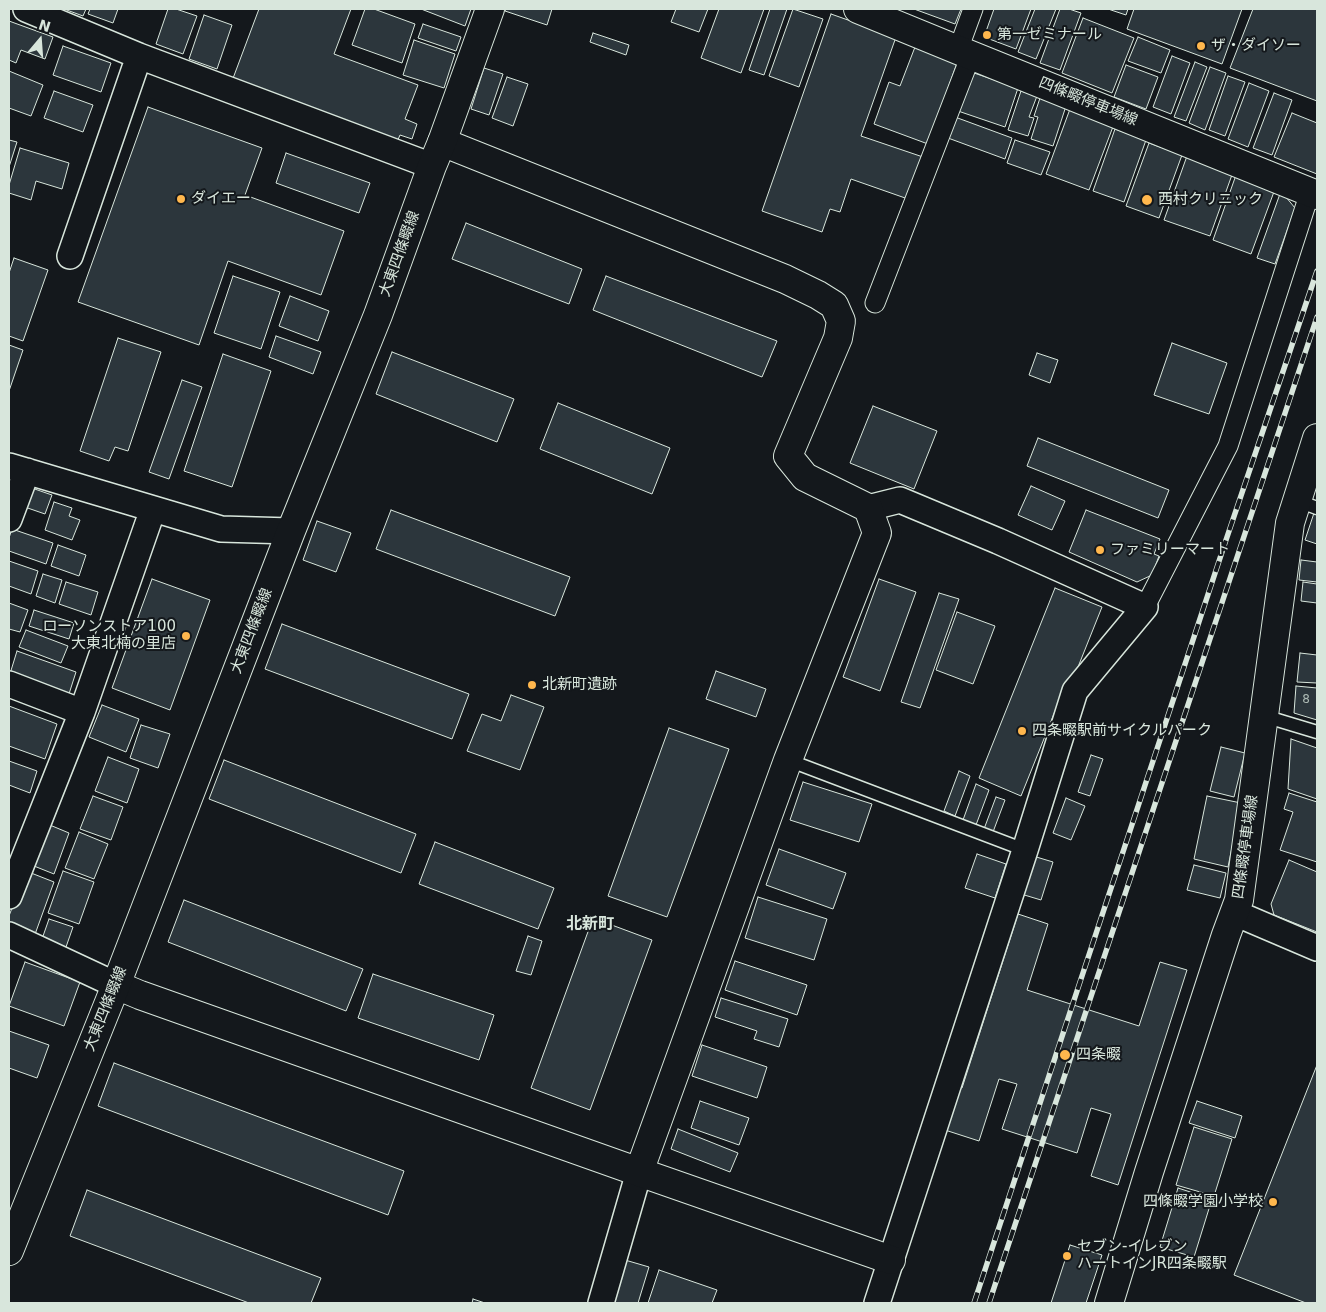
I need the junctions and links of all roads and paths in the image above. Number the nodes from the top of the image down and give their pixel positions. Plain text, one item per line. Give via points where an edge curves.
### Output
1 (490, 9) edge
2 (858, 9) edge
3 (973, 9) edge
4 (33, 10) edge
5 (964, 53) junction
6 (139, 56) junction
7 (437, 154) junction
8 (1314, 194) edge
9 (70, 256) dead end
10 (875, 304) dead end
11 (1317, 438) edge
12 (18, 468) edge
13 (1308, 505) edge
14 (868, 508) junction
15 (154, 509) junction
16 (9, 519) edge
17 (291, 531) junction
18 (1145, 607) junction
19 (9, 684) edge
20 (82, 712) junction
21 (1264, 716) junction
22 (1317, 732) edge
23 (788, 760) junction
24 (1025, 850) junction
25 (9, 896) edge
26 (1235, 913) junction
27 (9, 936) edge
28 (1317, 948) edge
29 (116, 985) junction
30 (639, 1172) junction
31 (9, 1251) edge
32 (891, 1260) junction
33 (601, 1303) edge
34 (877, 1303) edge
35 (1109, 1303) edge

1 - 7 main road, 大東四條畷線
2 - 5 main road, 四條畷停車場線
3 - 5 street
4 - 6 street
5 - 8 main road, 四條畷停車場線
5 - 10 street
6 - 7 street
6 - 9 street
7 - 14 main road via 785,279 834,305 841,321 838,338 788,456 804,477
7 - 17 main road, 大東四條畷線 via 378,315
8 - 18 street via 1228,446
11 - 13 main road, 四條畷停車場線
12 - 15 street
12 - 16 street
13 - 21 main road, 四條畷停車場線 via 1290,524
14 - 18 street via 900,500
14 - 23 main road via 877,533
15 - 17 street via 221,528
15 - 20 street
17 - 29 main road, 大東四條畷線
18 - 24 street via 1075,691
19 - 20 street
20 - 25 street
21 - 22 lane
21 - 26 main road, 四條畷停車場線
23 - 24 lane
23 - 30 main road
24 - 32 street
26 - 28 street
26 - 35 main road, 四條畷停車場線 via 1222,944
27 - 29 street
29 - 30 main road
29 - 31 main road, 大東四條畷線
30 - 32 main road
30 - 33 street
32 - 34 street

